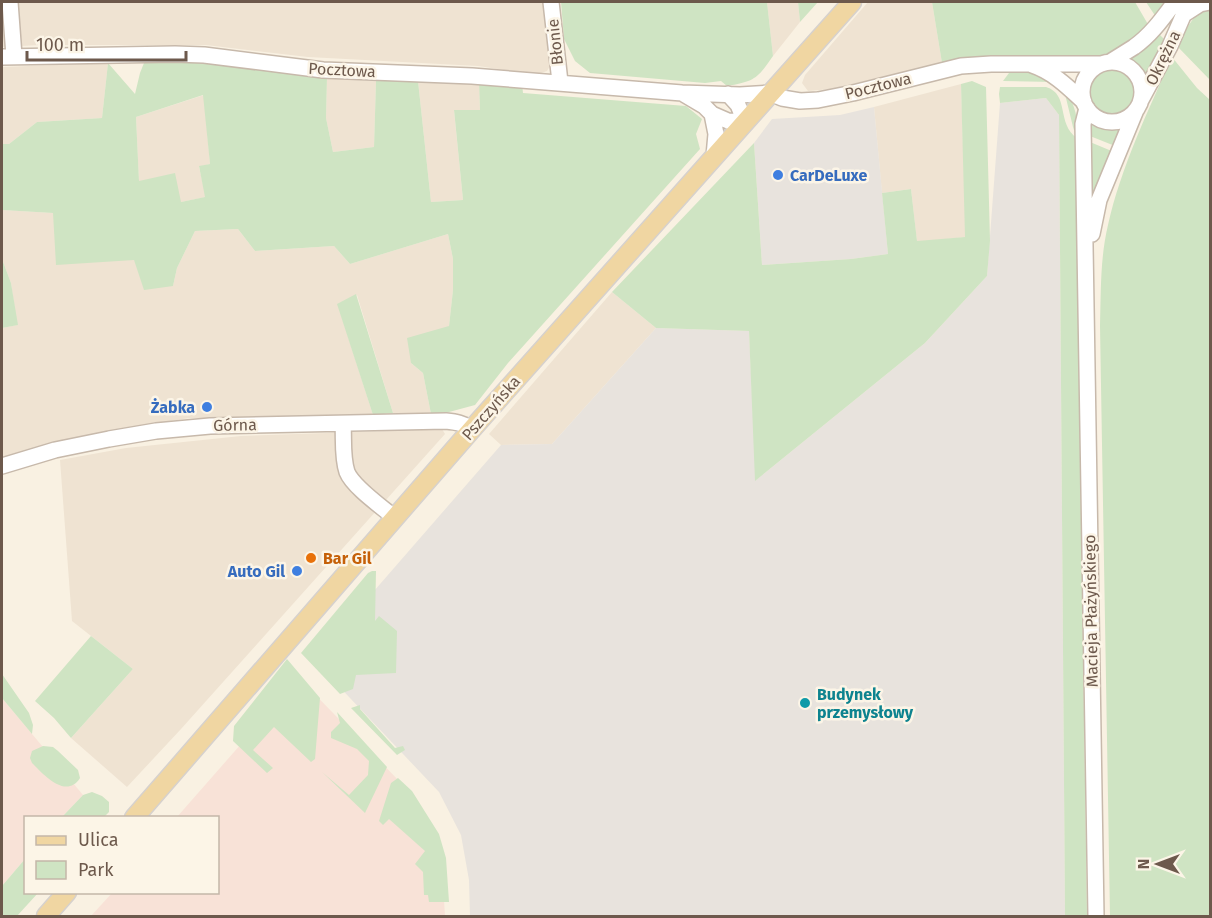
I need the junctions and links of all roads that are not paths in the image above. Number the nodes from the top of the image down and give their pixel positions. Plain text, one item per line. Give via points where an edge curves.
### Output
1 (10, 2) edge
2 (551, 2) edge
3 (852, 2) edge
4 (1175, 2) edge
5 (1210, 2) edge
6 (1186, 8) edge
7 (8, 56) edge
8 (1105, 63) junction
9 (1029, 64) junction
10 (560, 82) junction
11 (682, 93) junction
12 (770, 93) junction
13 (728, 94) junction
14 (1085, 105) junction
15 (1138, 105) junction
16 (712, 114) junction
17 (745, 122) junction
18 (714, 156) junction
19 (1086, 306) junction
20 (344, 424) junction
21 (472, 429) junction
22 (2, 466) edge
23 (395, 518) junction
24 (136, 816) edge
25 (65, 894) edge
26 (46, 916) edge
27 (1096, 916) edge

1 - 7 street
2 - 10 street, Błonie
3 - 12 main road, Pszczyńska
4 - 8 street, Okrężna via 1145,38
5 - 6 street, Okrężna
6 - 15 street, Okrężna
7 - 10 street, Pocztowa via 204,55 323,70
8 - 9 street, Pocztowa
8 - 14 street via 1093,68 1083,83
8 - 15 street via 1119,62 1135,72 1142,90
9 - 12 street, Pocztowa via 961,66 818,100 791,100
9 - 14 street, Pocztowa via 1065,83
10 - 11 street, Pocztowa
11 - 13 street, Pocztowa
11 - 16 street, Pocztowa
12 - 13 street, Pocztowa
12 - 17 main road, Pszczyńska
13 - 17 street
14 - 15 street via 1093,115 1111,122 1129,117
14 - 19 street, Macieja Płażyńskiego
15 - 19 street, Macieja Płażyńskiego via 1099,201 1090,242
16 - 17 street, Pocztowa via 728,121
16 - 18 street via 716,134
17 - 18 main road, Pszczyńska
18 - 21 main road, Pszczyńska
19 - 27 street, Macieja Płażyńskiego
20 - 21 street, Górna via 457,422
20 - 22 street, Górna via 156,431 55,450
20 - 23 street via 345,463 351,479
21 - 23 main road, Pszczyńska
23 - 24 main road, Pszczyńska
25 - 26 main road

